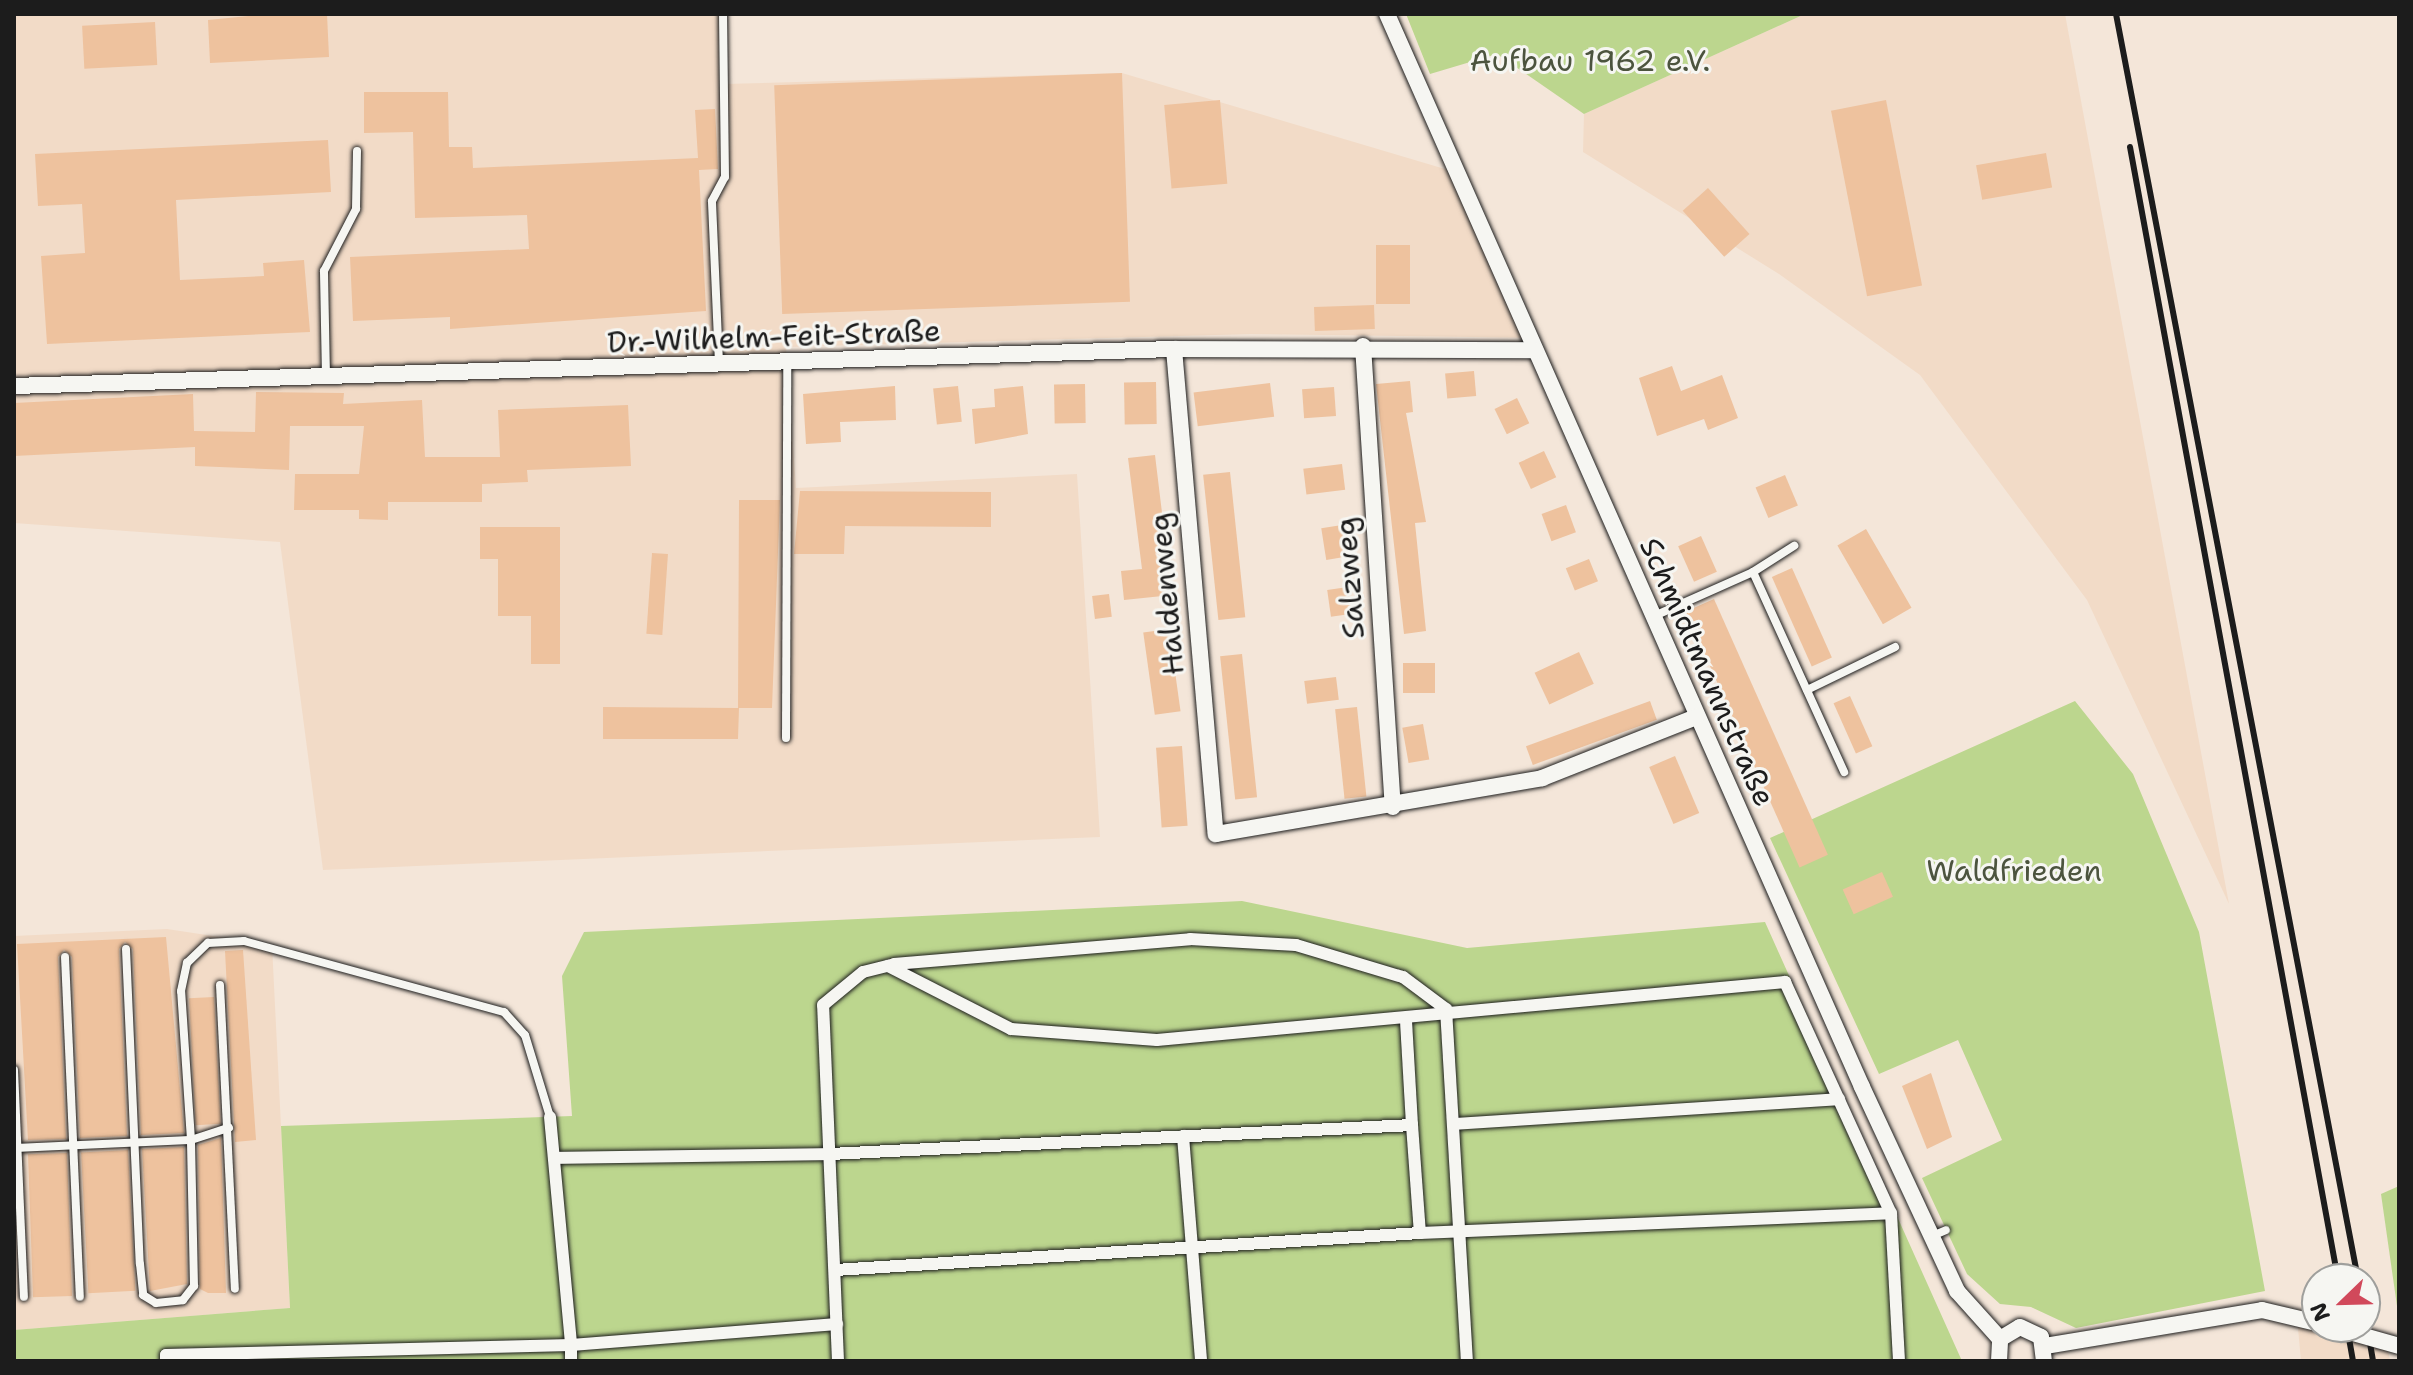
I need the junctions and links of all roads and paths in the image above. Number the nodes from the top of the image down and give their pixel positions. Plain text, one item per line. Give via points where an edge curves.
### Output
1 (723, 14) edge
2 (1387, 14) edge
3 (357, 151) dead end
4 (1363, 346) junction
5 (1174, 349) junction
6 (1535, 350) junction
7 (787, 365) junction
8 (719, 368) junction
9 (326, 378) junction
10 (14, 386) edge
11 (1794, 546) dead end
12 (1753, 572) junction
13 (1652, 617) junction
14 (1895, 647) dead end
15 (1807, 690) junction
16 (1696, 717) junction
17 (786, 738) dead end
18 (1844, 772) dead end
19 (1393, 807) junction
20 (126, 949) dead end
21 (65, 957) dead end
22 (888, 966) junction
23 (220, 985) dead end
24 (1447, 1015) junction
25 (1406, 1020) junction
26 (14, 1070) edge
27 (1839, 1099) junction
28 (550, 1117) joint
29 (1454, 1124) junction
30 (1412, 1125) junction
31 (229, 1128) junction
32 (1183, 1136) junction
33 (191, 1140) junction
34 (136, 1142) junction
35 (73, 1145) junction
36 (16, 1148) edge
37 (830, 1154) junction
38 (554, 1158) junction
39 (1891, 1213) junction
40 (1460, 1232) junction
41 (1420, 1233) junction
42 (1189, 1247) junction
43 (835, 1270) junction
44 (235, 1289) dead end
45 (24, 1297) dead end
46 (80, 1297) dead end
47 (2301, 1319) edge
48 (837, 1324) junction
49 (2000, 1339) junction
50 (571, 1345) junction
51 (2045, 1353) edge
52 (166, 1361) edge
53 (571, 1361) edge
54 (838, 1361) edge
55 (1201, 1361) edge
56 (1467, 1361) edge
57 (1899, 1361) edge
58 (1999, 1361) edge

1 - 8 lane via 725,177 712,201
2 - 6 street, Schmidtmannstraße
3 - 9 lane via 356,209 324,271
4 - 5 street, Dr.-Wilhelm-Feit-Straße
4 - 6 street, Dr.-Wilhelm-Feit-Straße
4 - 19 street, Salzweg
5 - 7 street, Dr.-Wilhelm-Feit-Straße
5 - 19 street, Haldenweg via 1216,834
6 - 13 street, Schmidtmannstraße
7 - 8 street, Dr.-Wilhelm-Feit-Straße
7 - 17 lane
8 - 9 street, Dr.-Wilhelm-Feit-Straße
9 - 10 street, Dr.-Wilhelm-Feit-Straße
11 - 12 lane
12 - 13 lane
12 - 15 lane
13 - 16 street, Schmidtmannstraße
14 - 15 lane
15 - 18 lane
16 - 19 street via 1542,778
16 - 49 street, Schmidtmannstraße via 1939,1233 1957,1291
20 - 34 lane
21 - 35 lane
22 - 24 street via 1190,939 1296,945 1403,977
22 - 25 street via 1011,1029 1071,1037 1184,1039
22 - 37 street via 863,972 823,1005
23 - 31 lane
24 - 25 street
24 - 27 street via 1785,982
24 - 29 street
25 - 30 street
26 - 36 lane
27 - 29 street
27 - 39 street
28 - 33 lane via 525,1035 504,1012 272,945 208,943 187,963 181,991
28 - 38 street
29 - 40 street
30 - 32 street
30 - 41 street
31 - 33 lane
31 - 44 lane
32 - 37 street
32 - 42 street
33 - 34 lane
33 - 34 lane via 194,1286 183,1300 156,1303 143,1295
34 - 35 lane
35 - 36 lane
35 - 46 lane
36 - 45 lane
37 - 38 street
37 - 43 street
38 - 50 street
39 - 40 street
39 - 57 street
40 - 41 street
40 - 56 street
41 - 42 street
42 - 43 street
42 - 55 street
43 - 48 street
47 - 51 street via 2262,1310
48 - 50 street
48 - 54 street
49 - 51 street via 2028,1328
49 - 58 street
50 - 52 street via 166,1355
50 - 53 street

